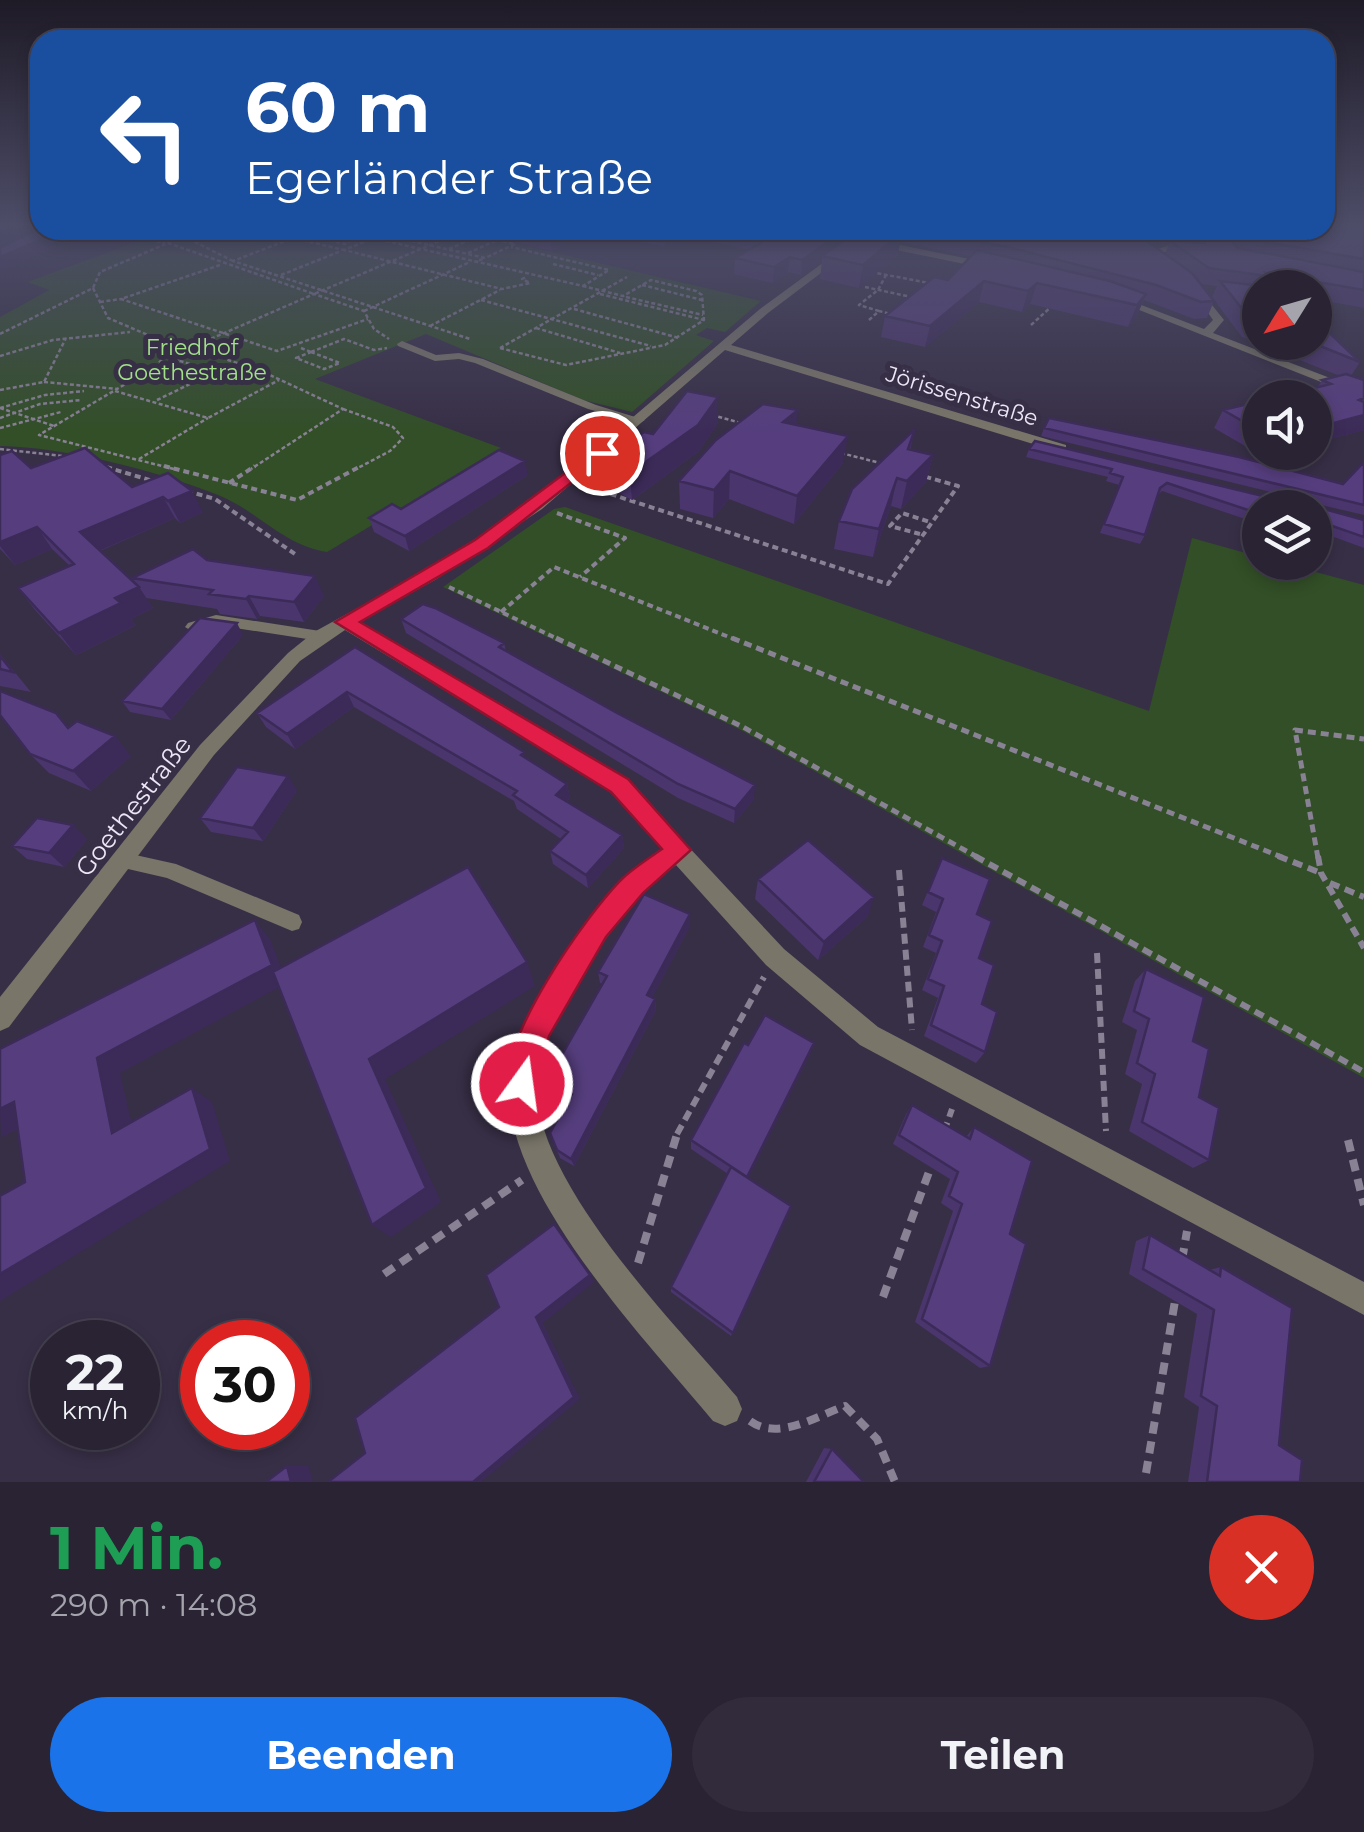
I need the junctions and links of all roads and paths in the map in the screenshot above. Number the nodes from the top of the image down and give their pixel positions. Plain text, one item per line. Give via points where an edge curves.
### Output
1 (81, 294) edge
2 (97, 294) edge
3 (138, 294) edge
4 (314, 294) joint
5 (336, 294) edge
6 (400, 294) edge
7 (492, 294) edge
8 (596, 294) edge
9 (609, 294) edge
10 (612, 294) edge
11 (626, 294) edge
12 (701, 294) edge
13 (790, 294) edge
14 (873, 294) edge
15 (899, 294) edge
16 (1201, 294) edge
17 (623, 296) junction
18 (1106, 296) edge
19 (919, 298) junction
20 (1059, 299) edge
21 (121, 300) junction
22 (480, 300) junction
23 (926, 300) edge
24 (100, 302) junction
25 (374, 307) junction
26 (908, 307) edge
27 (571, 308) junction
28 (364, 311) junction
29 (879, 311) junction
30 (898, 315) edge
31 (704, 318) junction
32 (368, 319) junction
33 (552, 319) junction
34 (869, 320) dead end
35 (430, 326) junction
36 (1032, 326) dead end
37 (536, 328) junction
38 (133, 332) junction
39 (221, 333) junction
40 (1207, 333) junction
41 (0, 334) edge
42 (66, 338) junction
43 (679, 338) junction
44 (482, 343) dead end
45 (199, 344) junction
46 (402, 344) dead end
47 (174, 346) junction
48 (723, 346) junction
49 (298, 347) junction
50 (655, 347) junction
51 (203, 352) junction
52 (310, 352) junction
53 (623, 354) junction
54 (0, 356) edge
55 (174, 360) junction
56 (156, 366) junction
57 (280, 380) junction
58 (44, 382) junction
59 (0, 390) edge
60 (116, 390) junction
61 (84, 391) dead end
62 (1364, 395) edge
63 (666, 396) junction
64 (80, 400) dead end
65 (154, 402) junction
66 (0, 408) edge
67 (343, 409) junction
68 (61, 412) dead end
69 (12, 414) junction
70 (0, 418) edge
71 (208, 418) junction
72 (24, 419) junction
73 (640, 420) junction
74 (748, 425) edge
75 (54, 426) junction
76 (0, 428) edge
77 (0, 448) edge
78 (832, 451) edge
79 (1086, 454) edge
80 (139, 460) junction
81 (86, 461) edge
82 (104, 467) edge
83 (898, 468) edge
84 (578, 473) junction
85 (914, 473) edge
86 (159, 482) edge
87 (228, 483) junction
88 (174, 487) edge
89 (215, 499) junction
90 (203, 505) dead end
91 (538, 506) junction
92 (930, 522) junction
93 (921, 535) junction
94 (296, 554) dead end
95 (429, 576) junction
96 (580, 577) junction
97 (501, 612) junction
98 (345, 622) junction
99 (320, 636) junction
100 (179, 641) edge
101 (1364, 739) edge
102 (679, 850) junction
103 (122, 860) junction
104 (899, 870) dead end
105 (1322, 873) junction
106 (1328, 882) junction
107 (1364, 896) edge
108 (292, 922) dead end
109 (1364, 948) edge
110 (1097, 953) dead end
111 (775, 957) junction
112 (0, 1018) edge
113 (915, 1062) junction
114 (1364, 1072) edge
115 (960, 1088) junction
116 (941, 1140) edge
117 (1348, 1140) dead end
118 (935, 1158) edge
119 (1107, 1164) junction
120 (541, 1167) junction
121 (1364, 1205) edge
122 (1191, 1208) junction
123 (1181, 1265) edge
124 (384, 1274) dead end
125 (1178, 1284) edge
126 (630, 1291) junction
127 (883, 1297) dead end
128 (1364, 1299) edge
129 (732, 1409) joint
130 (1146, 1473) dead end
131 (895, 1482) edge

1 - 41 path
2 - 24 path
3 - 21 path
4 - 28 path
4 - 39 path
5 - 25 path
6 - 25 path
7 - 22 path
8 - 27 path
9 - 31 path
10 - 17 path
11 - 17 path
12 - 31 path
13 - 48 street, Goethestraße
14 - 29 path via 858,306
15 - 19 path
16 - 40 street via 1219,320
17 - 31 path
18 - 40 street
19 - 23 path
19 - 26 path
20 - 36 path
21 - 24 path
21 - 39 path
22 - 33 path
22 - 35 path
24 - 38 path via 108,318
25 - 28 path
25 - 35 path
27 - 33 path
27 - 43 path
28 - 32 path
29 - 30 path
29 - 34 path
31 - 43 path
32 - 49 path
32 - 52 path via 399,343 378,351 344,339
33 - 37 path
33 - 50 path
35 - 44 path
37 - 53 path
37 - 53 path via 500,348 558,366
38 - 42 path
38 - 47 path
39 - 45 path
39 - 49 path via 277,351
40 - 62 street
42 - 54 path
42 - 58 path
43 - 50 path
45 - 47 path
45 - 51 path
46 - 73 lane via 434,358 479,361
47 - 56 path
48 - 63 street, Goethestraße
48 - 79 street, Jörissenstraße
49 - 52 path
50 - 53 path
51 - 55 path
51 - 57 path
52 - 52 path via 340,362 340,364 324,369 296,358
55 - 56 path
55 - 65 path via 215,372
56 - 60 path
57 - 67 path
57 - 71 path
58 - 59 path
58 - 60 path
60 - 65 path
60 - 75 path
61 - 66 path
63 - 73 street, Goethestraße
63 - 74 path via 679,408
64 - 69 path
65 - 71 path
66 - 69 path
67 - 87 path
67 - 87 path via 394,427 403,438 306,498 289,500
68 - 72 path
69 - 70 path
69 - 72 path
71 - 80 path
72 - 75 path
72 - 76 path
73 - 84 street, Goethestraße
75 - 80 path via 39,435
77 - 81 path
78 - 83 path
80 - 87 path
82 - 86 path
84 - 91 street, Goethestraße
84 - 93 path via 598,490 884,584
85 - 92 path via 958,486
88 - 89 path
89 - 90 path
89 - 94 path
91 - 95 street, Goethestraße
91 - 96 path via 625,538
92 - 93 path
92 - 93 path via 902,513 890,526
95 - 97 path
95 - 98 street, Goethestraße
96 - 97 path via 554,567
96 - 105 path
97 - 114 path via 744,727
98 - 99 street, Goethestraße
98 - 102 street via 620,786
99 - 100 lane via 216,620
99 - 103 street, Goethestraße via 252,698
101 - 105 path via 1295,730
102 - 111 street
102 - 120 street via 611,908 535,1031 522,1084 523,1113
103 - 108 lane via 169,870
103 - 112 street, Goethestraße
104 - 113 path
105 - 106 path
106 - 107 path
106 - 109 path
110 - 119 path
111 - 113 street via 870,1036
111 - 126 path via 674,1139
113 - 115 street
115 - 116 path
115 - 119 street
117 - 121 path
118 - 127 path
119 - 122 street
120 - 124 path
120 - 126 street
122 - 123 path
122 - 128 street
125 - 130 path
126 - 129 street
129 - 131 path via 771,1431 845,1406 862,1418

